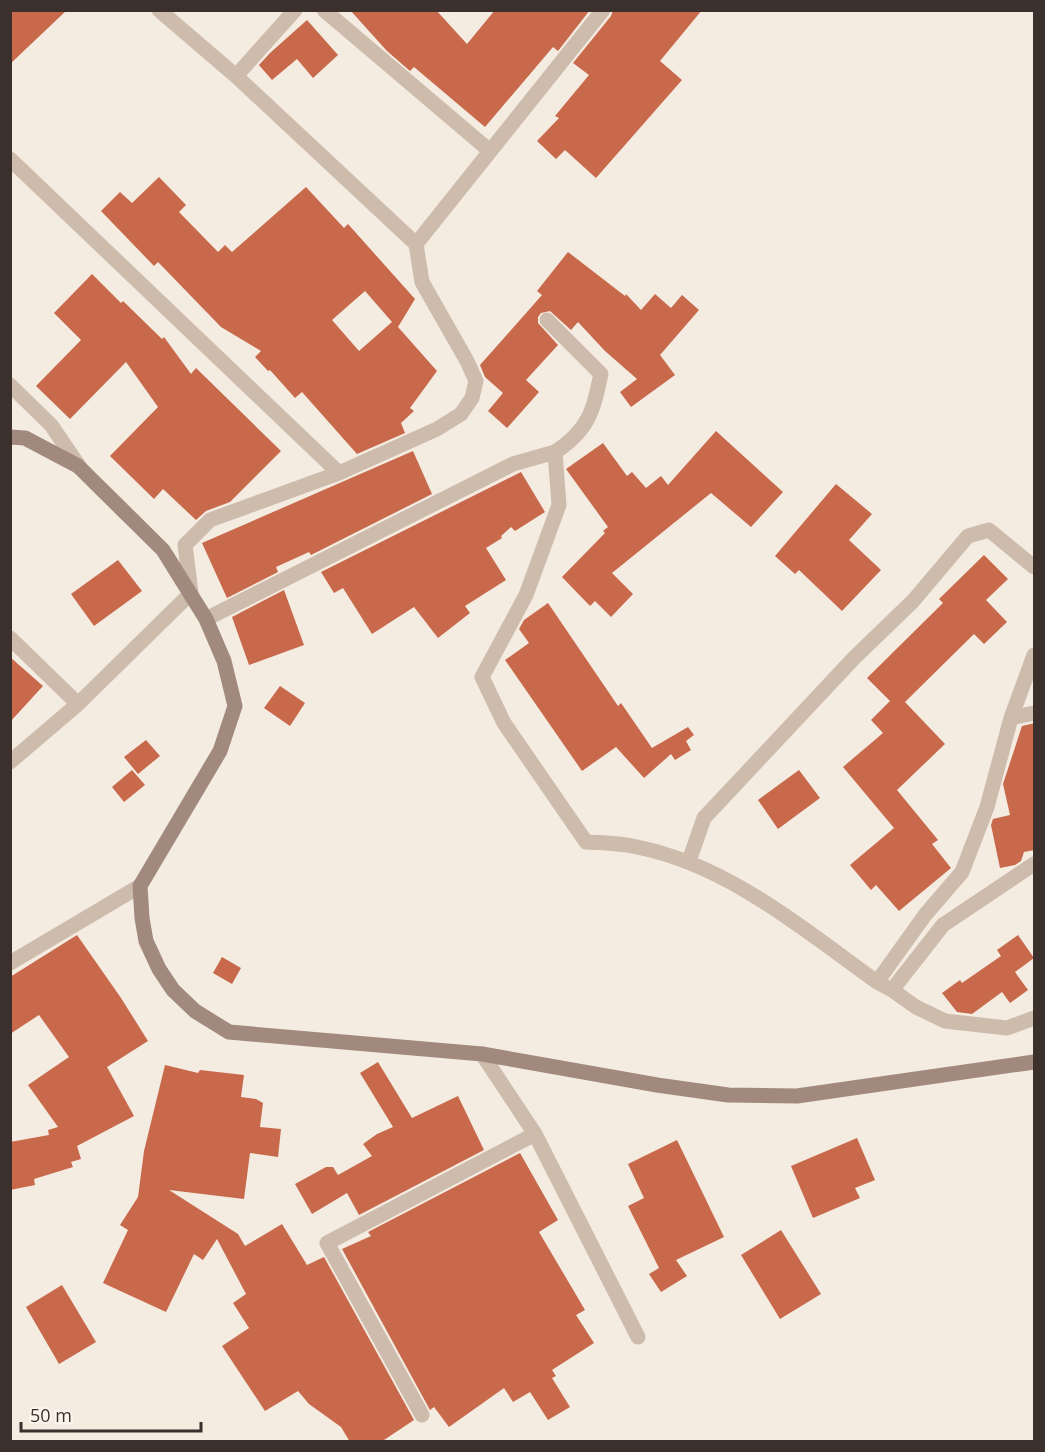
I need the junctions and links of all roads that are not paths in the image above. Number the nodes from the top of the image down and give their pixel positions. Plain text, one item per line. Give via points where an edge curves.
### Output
1 (159, 10) edge
2 (295, 10) edge
3 (324, 10) edge
4 (603, 10) edge
5 (236, 76) junction
6 (490, 151) junction
7 (10, 159) edge
8 (416, 243) junction
9 (548, 320) dead end
10 (10, 385) edge
11 (10, 437) edge
12 (555, 452) junction
13 (81, 469) junction
14 (339, 473) junction
15 (1035, 567) edge
16 (191, 593) junction
17 (206, 619) junction
18 (10, 638) edge
19 (1035, 655) edge
20 (78, 704) junction
21 (1035, 713) edge
22 (1011, 717) junction
23 (10, 762) edge
24 (689, 861) junction
25 (1035, 864) edge
26 (140, 886) junction
27 (10, 963) edge
28 (877, 982) junction
29 (892, 990) junction
30 (1035, 1018) edge
31 (482, 1054) junction
32 (1035, 1062) edge
33 (535, 1134) junction
34 (638, 1337) dead end
35 (422, 1415) dead end

1 - 5 street
2 - 5 street
3 - 6 street
4 - 6 street
5 - 8 street
6 - 8 street
7 - 14 street
8 - 14 street via 423,282 477,381 472,398 461,414 437,429
9 - 12 street via 601,374 592,414 572,441
10 - 13 street via 51,425
11 - 13 main road via 25,438
12 - 17 street via 513,464
12 - 24 street via 559,505 526,595 482,677 504,723 586,842 636,846
13 - 16 main road via 163,550
14 - 16 street via 210,520 185,545
15 - 24 street via 989,530 968,536 913,601 704,818
16 - 17 main road
16 - 20 street
17 - 26 main road via 224,661 235,706 220,751
18 - 20 street
19 - 22 street
20 - 23 street
21 - 22 street
22 - 28 street via 987,807 962,872
24 - 28 street via 789,918
25 - 29 street via 943,925
26 - 27 street
26 - 31 main road via 146,941 159,969 173,990 195,1011 229,1032
28 - 29 street
29 - 30 street via 945,1022 1007,1028
31 - 32 main road via 728,1095 797,1096
31 - 33 street
33 - 34 street
33 - 35 street via 327,1243

